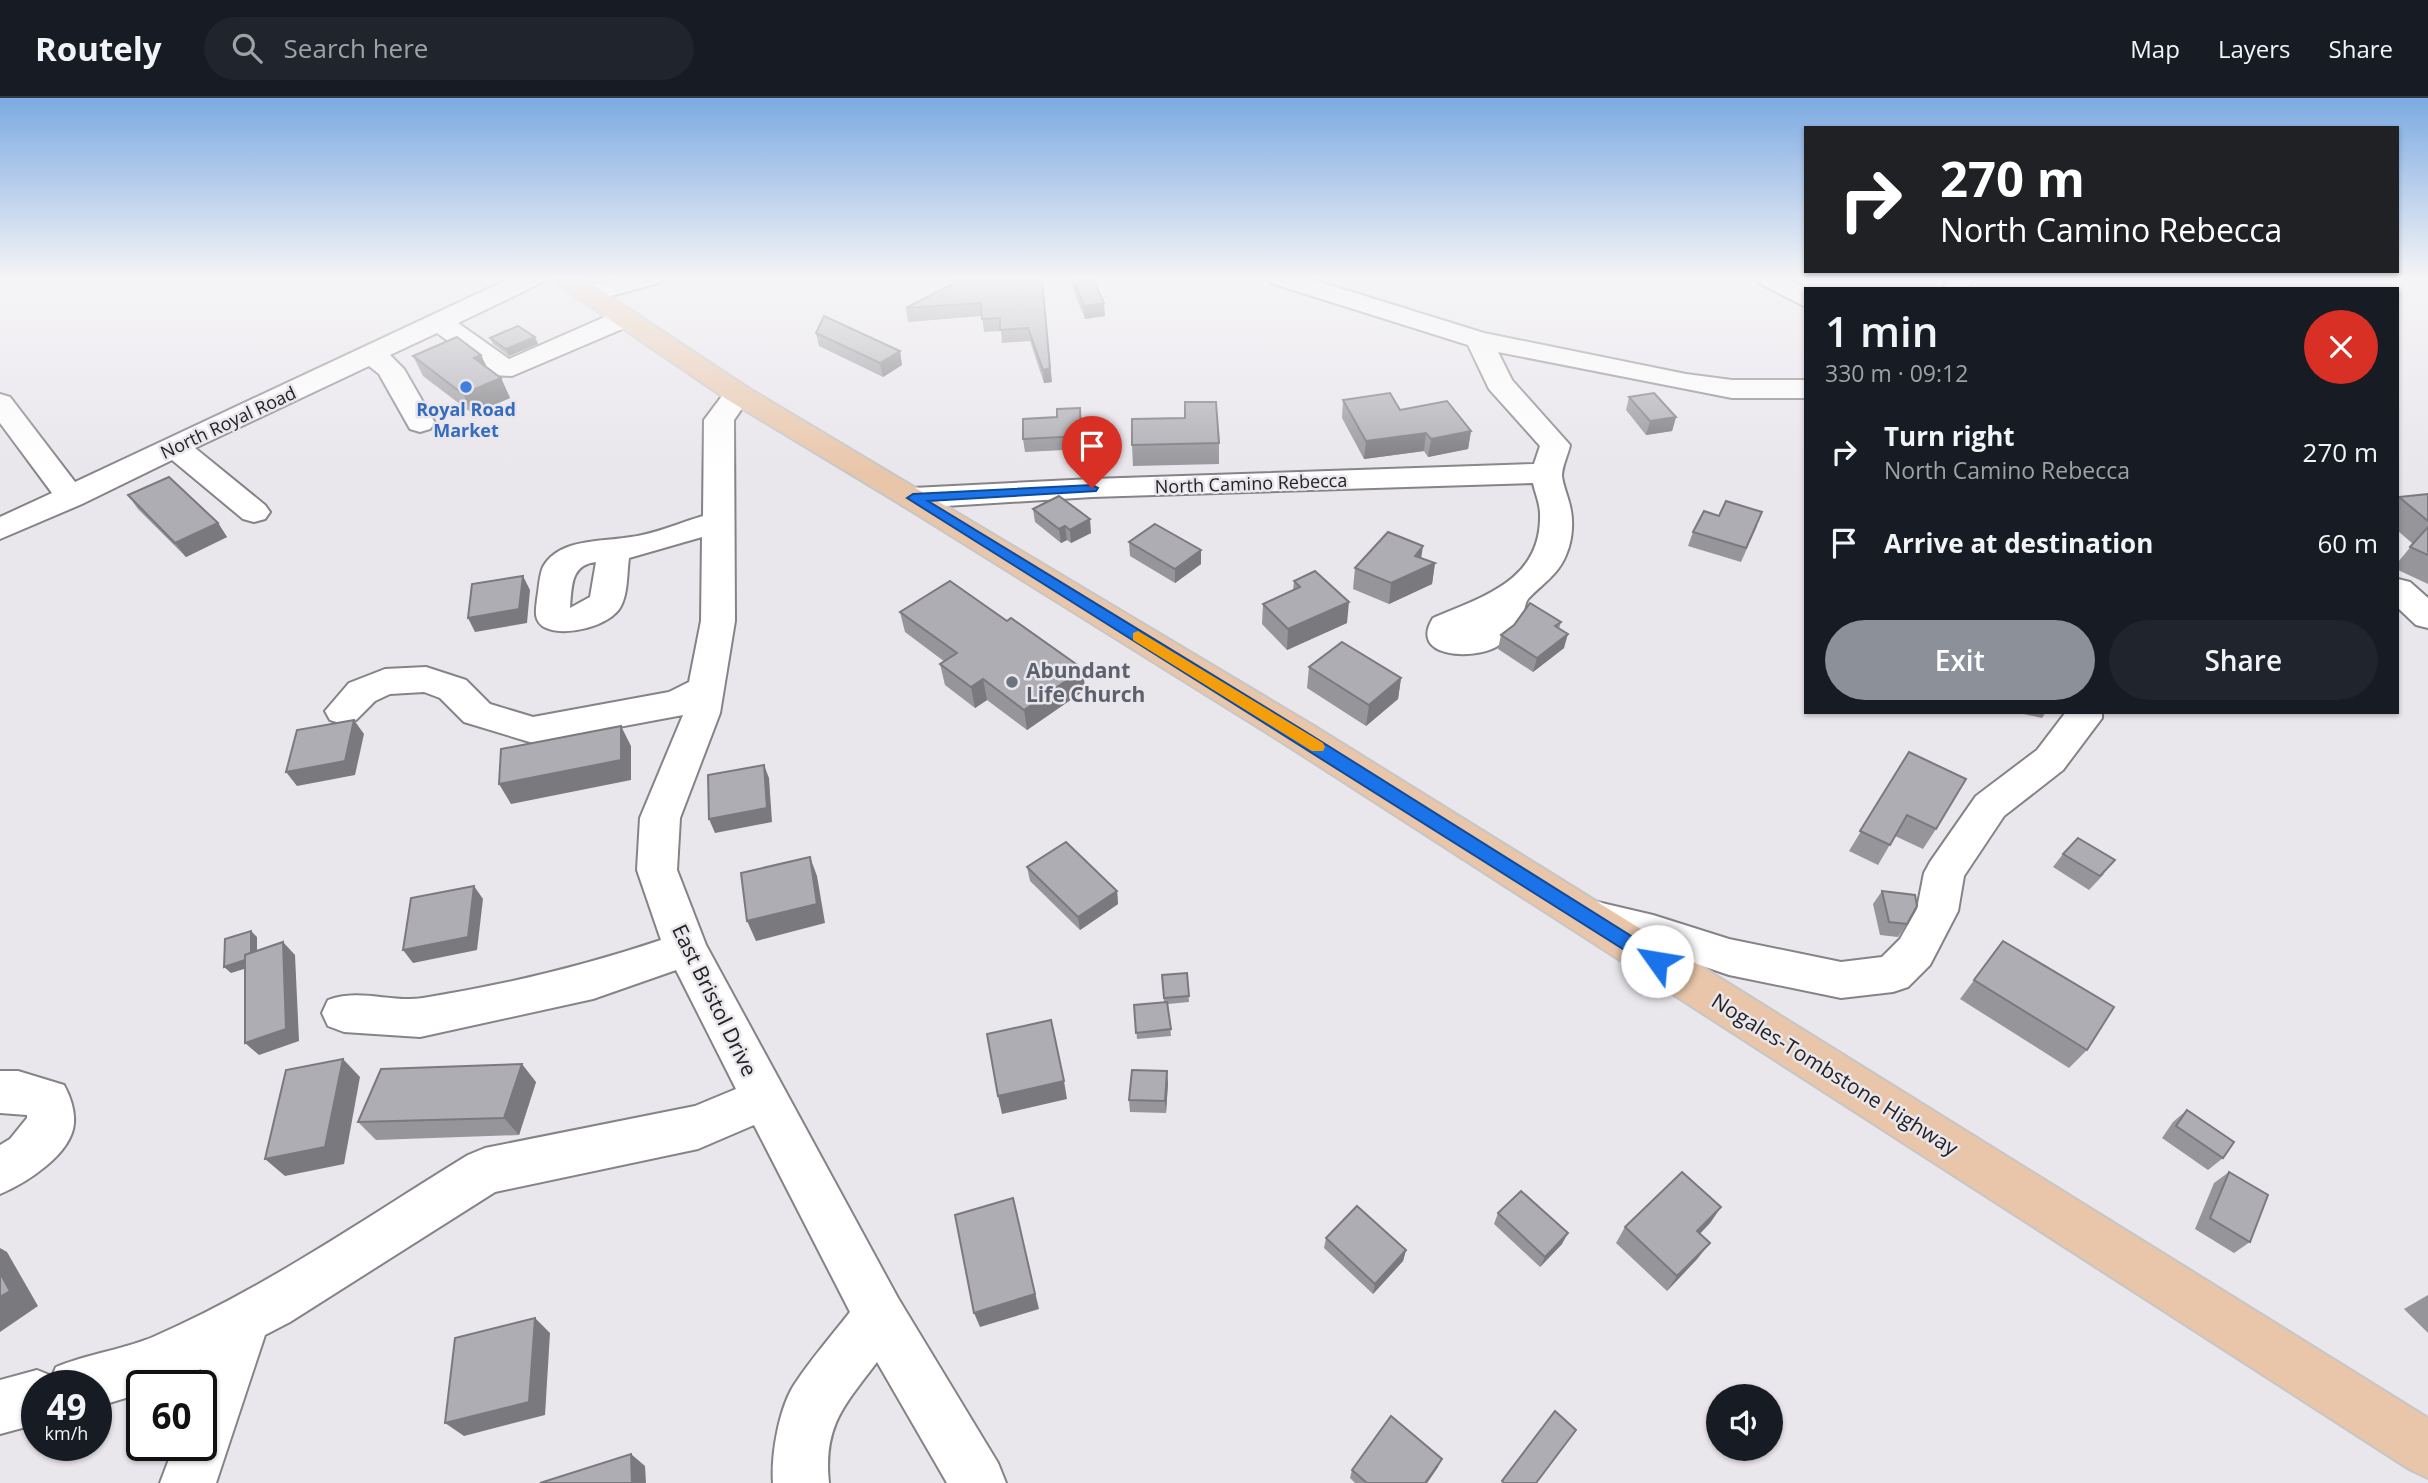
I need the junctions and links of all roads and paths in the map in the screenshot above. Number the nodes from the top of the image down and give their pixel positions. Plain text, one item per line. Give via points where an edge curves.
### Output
1 (423, 343) edge
2 (468, 343) edge
3 (569, 343) edge
4 (662, 343) edge
5 (1480, 343) edge
6 (1492, 343) edge
7 (382, 362) junction
8 (1804, 389) edge
9 (738, 394) junction
10 (0, 403) edge
11 (420, 423) dead end
12 (175, 447) junction
13 (1546, 473) junction
14 (71, 497) junction
15 (913, 498) junction
16 (254, 512) dead end
17 (718, 522) junction
18 (0, 530) edge
19 (614, 549) dead end
20 (2399, 591) edge
21 (1511, 596) dead end
22 (2428, 617) edge
23 (706, 689) junction
24 (343, 711) dead end
25 (2084, 714) edge
26 (1587, 916) junction
27 (686, 949) junction
28 (344, 1013) dead end
29 (0, 1092) edge
30 (765, 1098) junction
31 (0, 1171) edge
32 (880, 1316) junction
33 (246, 1318) junction
34 (112, 1376) edge
35 (217, 1400) edge
36 (21, 1401) edge
37 (0, 1407) edge
38 (2428, 1450) edge
39 (196, 1461) edge
40 (188, 1483) edge
41 (801, 1483) edge
42 (978, 1483) edge

1 - 7 street, North Royal Road
2 - 3 street via 505,369
4 - 9 main road, Nogales-Tombstone Highway
5 - 13 street via 1499,383 1555,445
6 - 8 street via 1732,389
7 - 11 street
7 - 12 street, North Royal Road
9 - 15 main road, Nogales-Tombstone Highway
9 - 17 street, East Bristol Drive via 719,420
10 - 14 street
12 - 14 street, North Royal Road
12 - 16 street
13 - 15 street, North Camino Rebecca
13 - 21 street via 1556,513 1554,550 1538,576
14 - 18 street, North Royal Road
15 - 26 main road, Nogales-Tombstone Highway
17 - 19 street via 636,547
17 - 23 street, East Bristol Drive via 718,621
20 - 22 street
23 - 24 street via 677,705 533,730 477,713 453,689 426,679 385,682 362,692
23 - 27 street, East Bristol Drive via 702,713 660,818 657,870
25 - 26 street via 2050,760 1990,806 1944,873 1937,911 1915,952 1893,974 1841,980 1729,957
26 - 38 main road, Nogales-Tombstone Highway
27 - 28 street via 593,981 420,1018
27 - 30 street, East Bristol Drive
29 - 31 street via 18,1091 48,1100 51,1124 26,1155
30 - 32 street, East Bristol Drive
30 - 33 street via 698,1127 485,1171
32 - 41 street via 813,1403 799,1460
32 - 42 street, East Bristol Drive
33 - 34 street via 159,1363
33 - 35 street
36 - 37 street
39 - 40 street

